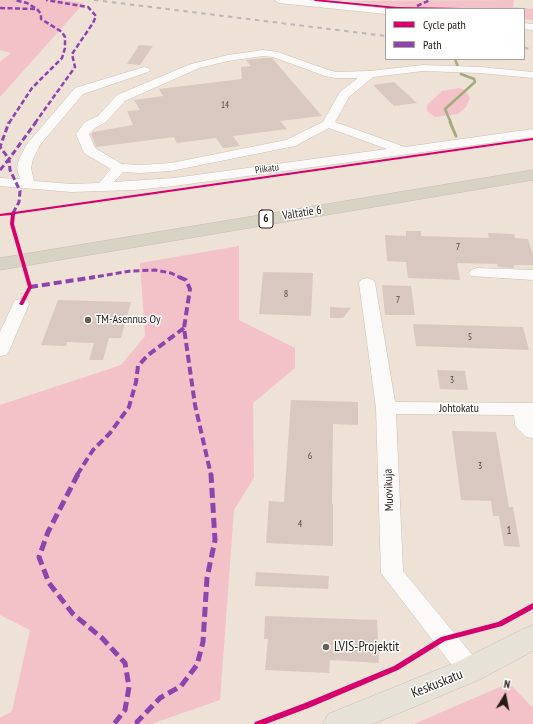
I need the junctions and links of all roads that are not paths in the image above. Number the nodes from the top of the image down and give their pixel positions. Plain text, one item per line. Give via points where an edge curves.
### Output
1 (280, 0) edge
2 (385, 11) edge
3 (144, 70) dead end
4 (370, 74) junction
5 (533, 75) edge
6 (328, 124) junction
7 (533, 133) edge
8 (404, 151) junction
9 (533, 163) edge
10 (119, 168) junction
11 (533, 175) edge
12 (0, 182) edge
13 (27, 185) junction
14 (103, 187) junction
15 (0, 250) edge
16 (0, 264) edge
17 (477, 273) dead end
18 (533, 275) edge
19 (367, 283) dead end
20 (21, 304) dead end
21 (0, 352) edge
22 (386, 408) junction
23 (527, 409) edge
24 (533, 432) edge
25 (533, 637) edge
26 (470, 670) junction
27 (339, 724) edge

1 - 2 street
3 - 13 street via 79,91 34,144 24,168
4 - 5 street via 423,68
4 - 6 street via 344,95
4 - 10 street via 325,73 302,63 263,53 194,66 120,98 102,119 90,125 82,134 89,150
6 - 8 street
6 - 10 street via 290,143 171,167
7 - 8 street, Piikatu
8 - 14 street, Piikatu via 174,182
9 - 15 highway, Valtatie 6 / 6
10 - 14 street
11 - 16 highway, Valtatie 6 / 6
12 - 13 street, Piikatu
13 - 14 street, Piikatu
17 - 18 street
19 - 22 street, Muovikuja
20 - 21 street
22 - 23 street, Johtokatu
22 - 26 street, Muovikuja via 392,573
23 - 24 street via 525,425
25 - 26 main road, Keskuskatu
26 - 27 main road, Keskuskatu

